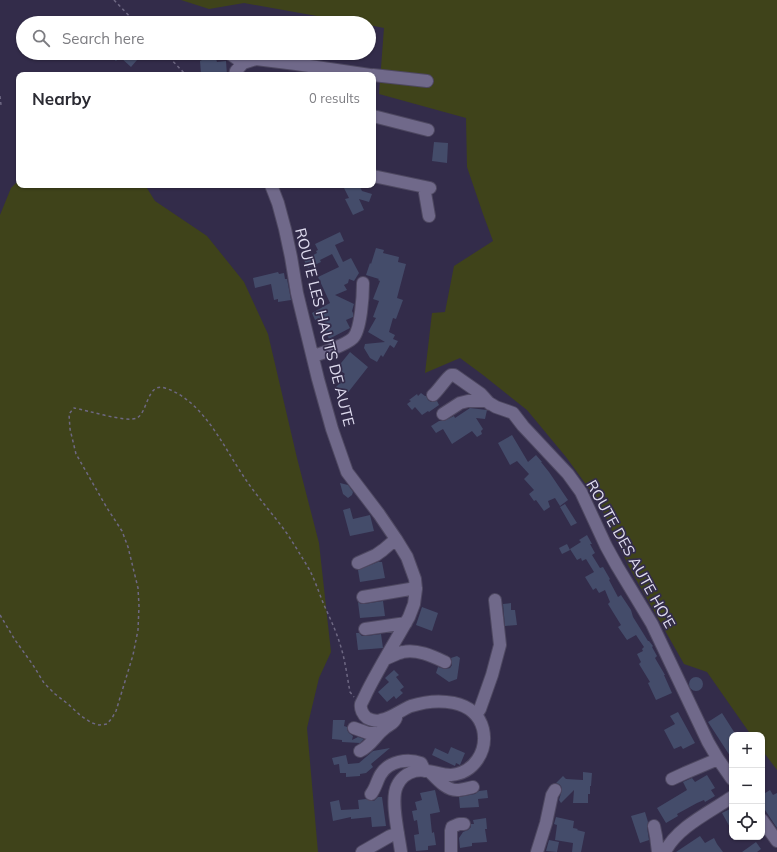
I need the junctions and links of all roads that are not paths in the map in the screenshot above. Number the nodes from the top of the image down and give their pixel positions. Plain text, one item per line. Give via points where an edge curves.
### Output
1 (239, 60) edge
2 (253, 60) edge
3 (264, 60) edge
4 (243, 63) junction
5 (236, 72) edge
6 (351, 72) edge
7 (376, 75) edge
8 (427, 81) dead end
9 (376, 117) edge
10 (428, 130) dead end
11 (376, 177) edge
12 (272, 188) edge
13 (429, 216) dead end
14 (363, 283) dead end
15 (313, 356) junction
16 (434, 395) dead end
17 (490, 404) junction
18 (443, 414) dead end
19 (396, 539) junction
20 (358, 563) dead end
21 (416, 588) junction
22 (363, 598) dead end
23 (495, 600) dead end
24 (406, 623) junction
25 (365, 629) dead end
26 (385, 659) junction
27 (445, 662) dead end
28 (397, 713) junction
29 (476, 715) junction
30 (354, 728) dead end
31 (378, 734) junction
32 (360, 752) dead end
33 (718, 759) junction
34 (706, 764) junction
35 (427, 771) junction
36 (729, 775) edge
37 (692, 776) dead end
38 (672, 779) dead end
39 (473, 787) dead end
40 (555, 790) dead end
41 (371, 794) dead end
42 (729, 799) edge
43 (464, 824) dead end
44 (765, 824) edge
45 (654, 826) dead end
46 (398, 833) junction
47 (777, 841) edge
48 (362, 852) edge
49 (401, 852) edge
50 (451, 852) edge
51 (537, 852) edge
52 (658, 852) edge
53 (665, 852) edge

1 - 4 street
2 - 4 street
3 - 6 street
4 - 5 street
7 - 8 street
9 - 10 street
11 - 13 street via 427,188
12 - 15 street, ROUTE LES HAUTS DE AUTE via 285,228 297,293
14 - 15 street via 358,330 353,338 338,347
15 - 19 street, ROUTE LES HAUTS DE AUTE via 332,429 347,472
16 - 17 street via 448,378 454,375 481,394
17 - 18 street, ROUTE DES AUTE HO'E via 486,401 468,401 454,406
17 - 33 street, ROUTE DES AUTE HO'E via 513,413 582,492 606,546 659,637 697,721
19 - 20 street via 376,555
19 - 21 street, ROUTE LES HAUTS DE AUTE via 407,557
21 - 22 street
21 - 24 street via 414,604
23 - 29 street via 500,645 492,675
24 - 25 street
24 - 26 street
26 - 27 street via 409,651
26 - 28 street via 367,690 361,709 364,716 374,721 381,721
28 - 29 street via 410,706 443,701 463,706
28 - 31 street via 395,722
29 - 35 street via 483,730 484,742 477,761 470,768 451,775
30 - 31 street
31 - 32 street via 370,745
33 - 34 street
33 - 36 street, ROUTE DES AUTE HO'E
34 - 37 street
34 - 38 street
35 - 39 street via 450,789 462,790
35 - 41 street via 421,763 397,762 382,773
35 - 46 street via 413,771 396,787
40 - 51 street
42 - 53 street via 682,830
43 - 50 street via 452,827
44 - 47 street
45 - 52 street
46 - 48 street
46 - 49 street

